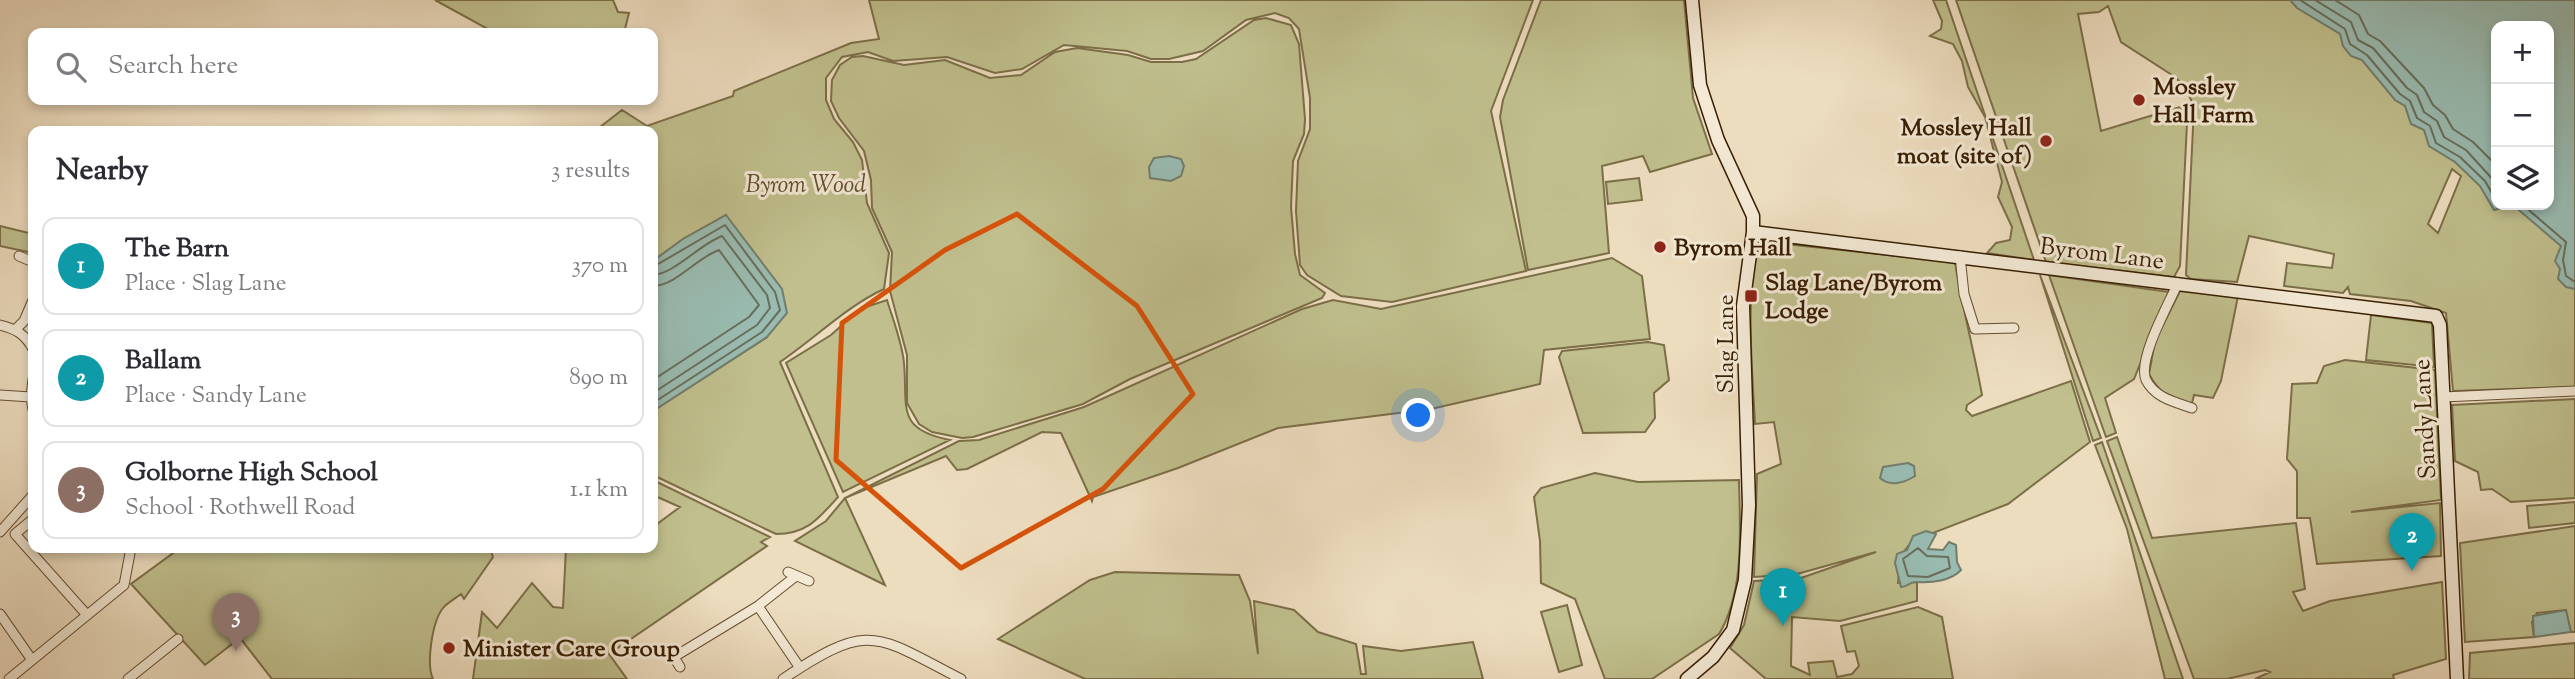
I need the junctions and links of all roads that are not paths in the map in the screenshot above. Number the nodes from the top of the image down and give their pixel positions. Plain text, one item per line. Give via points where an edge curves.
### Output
1 (1692, 0) edge
2 (1753, 232) junction
3 (19, 256) dead end
4 (1960, 256) junction
5 (28, 260) edge
6 (2178, 283) junction
7 (28, 312) edge
8 (0, 325) edge
9 (2440, 325) joint
10 (2014, 328) dead end
11 (16, 329) junction
12 (28, 339) edge
13 (2575, 391) edge
14 (0, 395) edge
15 (28, 397) edge
16 (2443, 397) junction
17 (2192, 408) dead end
18 (28, 501) edge
19 (28, 523) edge
20 (0, 532) edge
21 (28, 549) edge
22 (32, 553) edge
23 (130, 553) edge
24 (809, 581) dead end
25 (758, 606) junction
26 (0, 614) edge
27 (87, 615) junction
28 (178, 639) dead end
29 (32, 660) junction
30 (680, 667) dead end
31 (800, 668) junction
32 (9, 679) edge
33 (128, 679) edge
34 (783, 679) edge
35 (961, 679) edge
36 (1687, 679) edge
37 (2457, 679) edge

1 - 2 street, Slag Lane via 1700,85 1718,140 1753,216
2 - 4 street, Byrom Lane
2 - 36 street, Slag Lane via 1743,306 1749,505 1745,580 1733,630
3 - 5 street
4 - 6 street, Byrom Lane
4 - 10 street via 1964,294 1975,329
6 - 9 street, Byrom Lane via 2430,313
6 - 17 street via 2144,370 2155,391
7 - 11 street
8 - 11 street
9 - 16 street, Sandy Lane
11 - 12 street
13 - 16 street
14 - 15 street
16 - 37 street, Sandy Lane
18 - 20 street
19 - 21 street via 15,534
22 - 27 street
23 - 27 street via 124,585
24 - 25 street via 792,574
25 - 30 street via 672,654
25 - 31 street
26 - 29 street
27 - 29 street
28 - 33 street
29 - 32 street
31 - 34 street
31 - 35 street via 838,645 875,640 893,644

